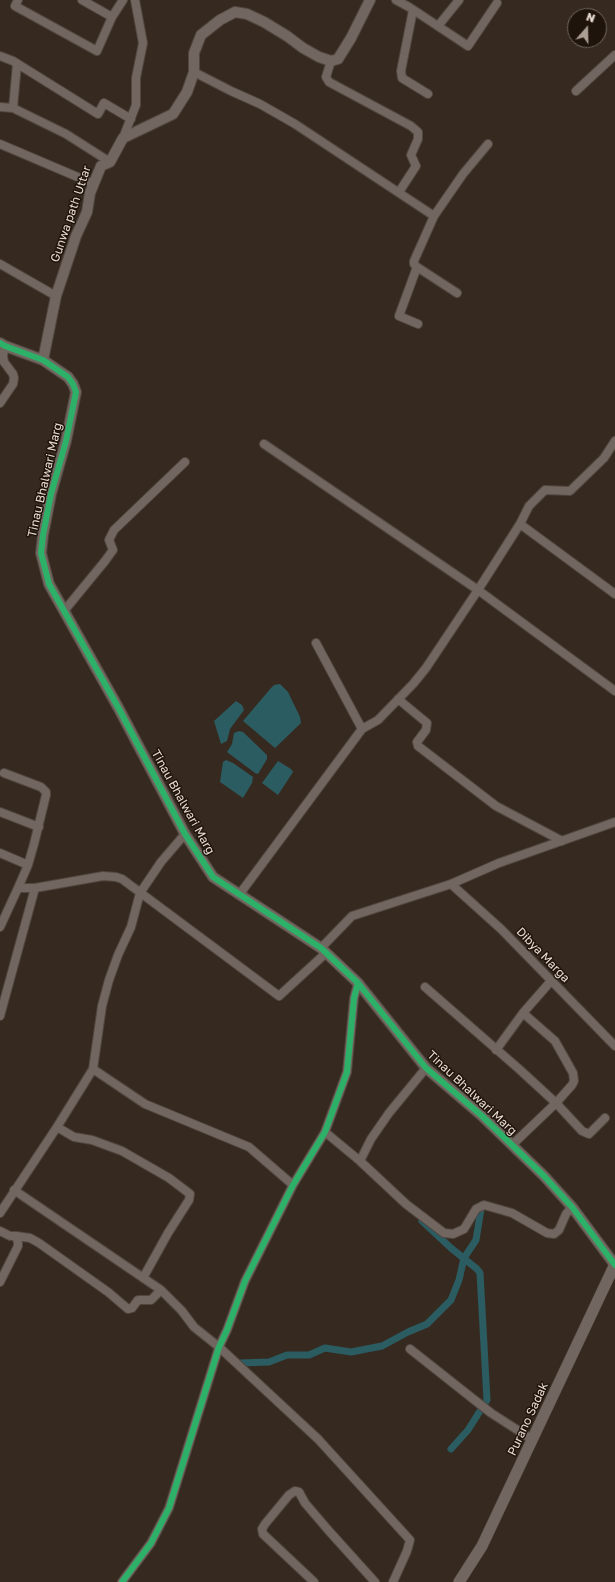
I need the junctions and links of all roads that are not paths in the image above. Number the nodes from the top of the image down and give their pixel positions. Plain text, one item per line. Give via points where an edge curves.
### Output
1 (18, 0) edge
2 (82, 0) edge
3 (123, 0) edge
4 (135, 0) edge
5 (396, 0) edge
6 (459, 0) edge
7 (368, 1) edge
8 (497, 2) dead end
9 (414, 10) junction
10 (112, 17) junction
11 (438, 26) junction
12 (615, 55) edge
13 (0, 56) edge
14 (331, 61) junction
15 (17, 64) junction
16 (194, 72) junction
17 (576, 91) dead end
18 (428, 94) dead end
19 (0, 107) edge
20 (13, 108) junction
21 (131, 119) junction
22 (123, 138) junction
23 (0, 144) edge
24 (488, 144) dead end
25 (110, 162) junction
26 (94, 184) junction
27 (399, 192) junction
28 (434, 216) junction
29 (0, 264) edge
30 (417, 267) junction
31 (457, 293) dead end
32 (56, 296) junction
33 (418, 324) dead end
34 (3, 345) edge
35 (44, 360) junction
36 (0, 403) edge
37 (615, 441) edge
38 (264, 444) dead end
39 (185, 462) dead end
40 (520, 524) junction
41 (478, 590) junction
42 (615, 594) edge
43 (64, 611) junction
44 (316, 643) dead end
45 (615, 691) edge
46 (398, 699) junction
47 (362, 729) junction
48 (4, 772) dead end
49 (0, 812) edge
50 (615, 822) edge
51 (39, 827) junction
52 (185, 834) junction
53 (562, 841) junction
54 (0, 853) edge
55 (28, 865) junction
56 (451, 884) junction
57 (18, 888) junction
58 (35, 888) junction
59 (140, 893) junction
60 (239, 895) junction
61 (0, 927) edge
62 (324, 951) junction
63 (551, 981) junction
64 (358, 983) junction
65 (425, 988) dead end
66 (523, 1013) junction
67 (0, 1016) edge
68 (615, 1046) edge
69 (496, 1050) junction
70 (426, 1068) junction
71 (93, 1069) junction
72 (556, 1103) junction
73 (605, 1118) dead end
74 (57, 1127) junction
75 (326, 1132) junction
76 (512, 1145) junction
77 (360, 1160) junction
78 (293, 1185) junction
79 (14, 1190) junction
80 (572, 1207) junction
81 (0, 1213) edge
82 (0, 1231) edge
83 (16, 1236) junction
84 (615, 1264) edge
85 (144, 1278) junction
86 (0, 1282) edge
87 (161, 1290) junction
88 (219, 1347) junction
89 (410, 1349) dead end
90 (533, 1440) junction
91 (122, 1582) edge
92 (314, 1582) edge
93 (375, 1582) edge
94 (393, 1582) edge
95 (459, 1582) edge

1 - 10 street via 15,6 97,51
2 - 10 street
3 - 10 street
4 - 21 street via 143,43 136,78 136,105
5 - 9 street
6 - 11 street
7 - 14 street via 351,38 338,59
8 - 11 street via 468,46
9 - 11 street
9 - 18 street via 401,71 402,78
12 - 17 street
13 - 15 street
14 - 16 street via 303,48 264,22 247,14 235,12 201,35 194,53
14 - 27 street via 326,77 329,82 418,132 418,139 411,155 416,166
15 - 20 street
15 - 21 street via 98,114 104,103
16 - 22 street via 187,92 174,114
16 - 27 street via 295,124
19 - 20 street
20 - 25 street via 66,134
21 - 22 street
22 - 25 street, Gunwa path Uttar
23 - 26 street
24 - 28 street
25 - 26 street, Gunwa path Uttar via 101,166
26 - 32 street, Gunwa path Uttar via 87,212 76,236
27 - 28 street
28 - 30 street via 416,256 414,264
29 - 32 street
30 - 31 street
30 - 33 street via 399,316
32 - 35 street, Gunwa path Uttar
34 - 35 street, Tinau Bhalwari Marg
34 - 36 street via 4,362 14,378
35 - 43 street, Tinau Bhalwari Marg via 68,377 76,392 51,494 41,553 49,584
37 - 40 street via 604,458 570,491 545,490 529,506
38 - 41 street
39 - 43 street via 114,530 109,540 113,550
40 - 41 street
40 - 42 street
41 - 45 street
41 - 46 street via 426,668
43 - 52 street, Tinau Bhalwari Marg
44 - 47 street
46 - 47 street via 378,720
46 - 53 street via 427,723 426,730 417,742 418,746 496,806
47 - 60 street
48 - 51 street via 41,787 46,792
49 - 51 street
50 - 53 street
51 - 55 street
52 - 59 street via 161,862
52 - 60 street, Tinau Bhalwari Marg via 213,877
53 - 56 street via 499,862
54 - 55 street
55 - 57 street
56 - 62 street via 352,916
56 - 63 street, Dibya Marga
57 - 58 street
57 - 61 street
58 - 59 street via 116,876
58 - 67 street
59 - 62 street via 279,996
59 - 71 street via 132,927 118,955 102,1006
60 - 62 street, Tinau Bhalwari Marg
62 - 64 street, Tinau Bhalwari Marg
63 - 66 street
63 - 68 street, Dibya Marga
64 - 70 street, Tinau Bhalwari Marg
64 - 75 street via 354,998 347,1072
65 - 69 street
66 - 69 street
66 - 72 street via 555,1041 573,1073 572,1085
69 - 72 street
70 - 76 street, Tinau Bhalwari Marg via 467,1102
70 - 77 street via 389,1113
71 - 74 street
71 - 78 street via 145,1104 249,1147
72 - 73 street via 582,1131 589,1134
72 - 76 street
74 - 79 street
74 - 85 street via 74,1137 92,1140 122,1151 169,1178 190,1194 189,1200
75 - 77 street
75 - 78 street
76 - 80 street, Tinau Bhalwari Marg
77 - 80 street via 406,1204 442,1232 449,1234 464,1229 476,1209 484,1205 512,1213 547,1233 554,1234
78 - 88 street via 245,1282
79 - 81 street
79 - 85 street
80 - 84 street, Tinau Bhalwari Marg
82 - 83 street
83 - 86 street via 18,1246
83 - 87 street via 34,1240 96,1283 128,1309 138,1300 151,1300
84 - 90 main road, Purano Sadak
85 - 87 street
87 - 88 street via 194,1327
88 - 91 street via 168,1508 151,1543
88 - 94 street via 318,1439 410,1540
89 - 90 street via 491,1413
90 - 95 main road, Purano Sadak via 482,1546
92 - 93 street via 263,1534 265,1524 295,1491 299,1492 305,1503

